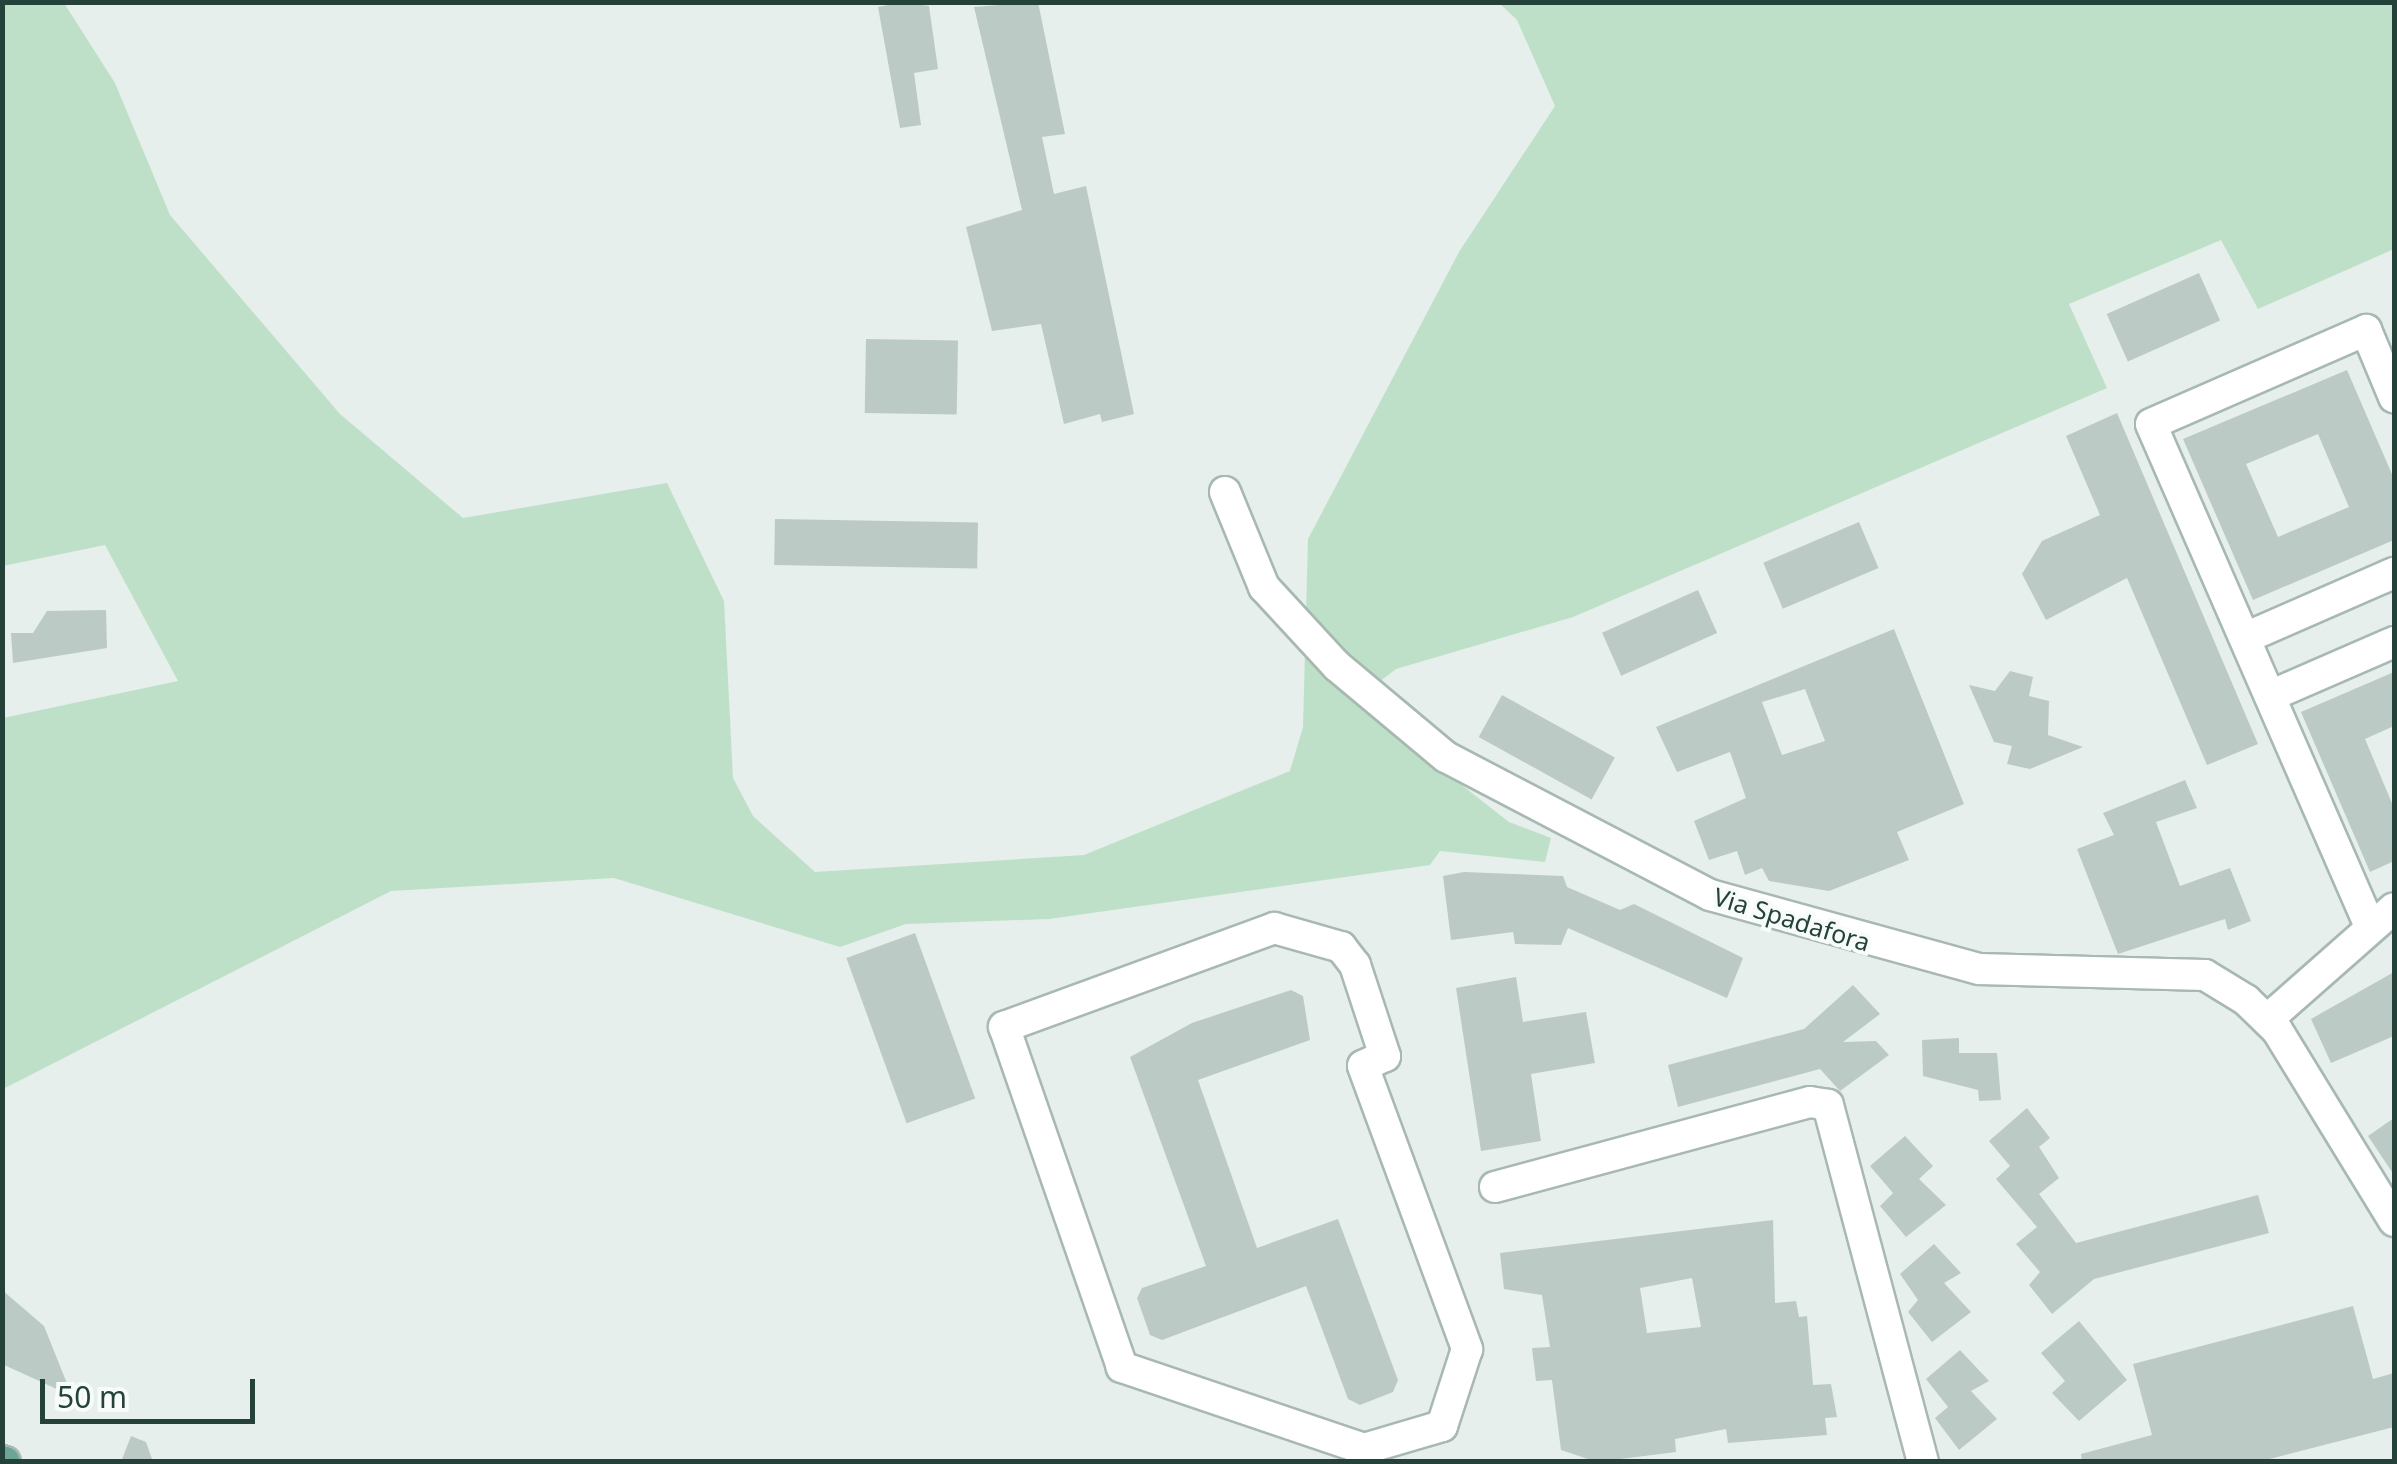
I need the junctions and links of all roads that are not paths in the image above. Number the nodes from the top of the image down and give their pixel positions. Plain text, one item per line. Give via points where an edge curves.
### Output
1 (2394, 397) edge
2 (1225, 492) dead end
3 (2394, 574) edge
4 (2245, 638) junction
5 (2394, 642) edge
6 (2270, 696) junction
7 (2382, 916) edge
8 (2267, 1020) junction
9 (1496, 1186) dead end
10 (2394, 1221) edge
11 (1402, 1451) edge
12 (1923, 1462) edge

1 - 4 street via 2366,330 2151,424
2 - 8 street, Via Spadafora via 1264,587 1337,666 1446,757 1576,829 1710,896 1828,934 1979,969 2205,975
3 - 4 street
4 - 6 street
5 - 6 street
6 - 7 street
7 - 8 street
8 - 10 street, Via Spadafora
9 - 12 street via 1810,1102 1828,1105
11 - 11 street via 1364,1449 1122,1366 1004,1028 1274,928 1341,947 1385,1056 1363,1066 1466,1349 1442,1426

